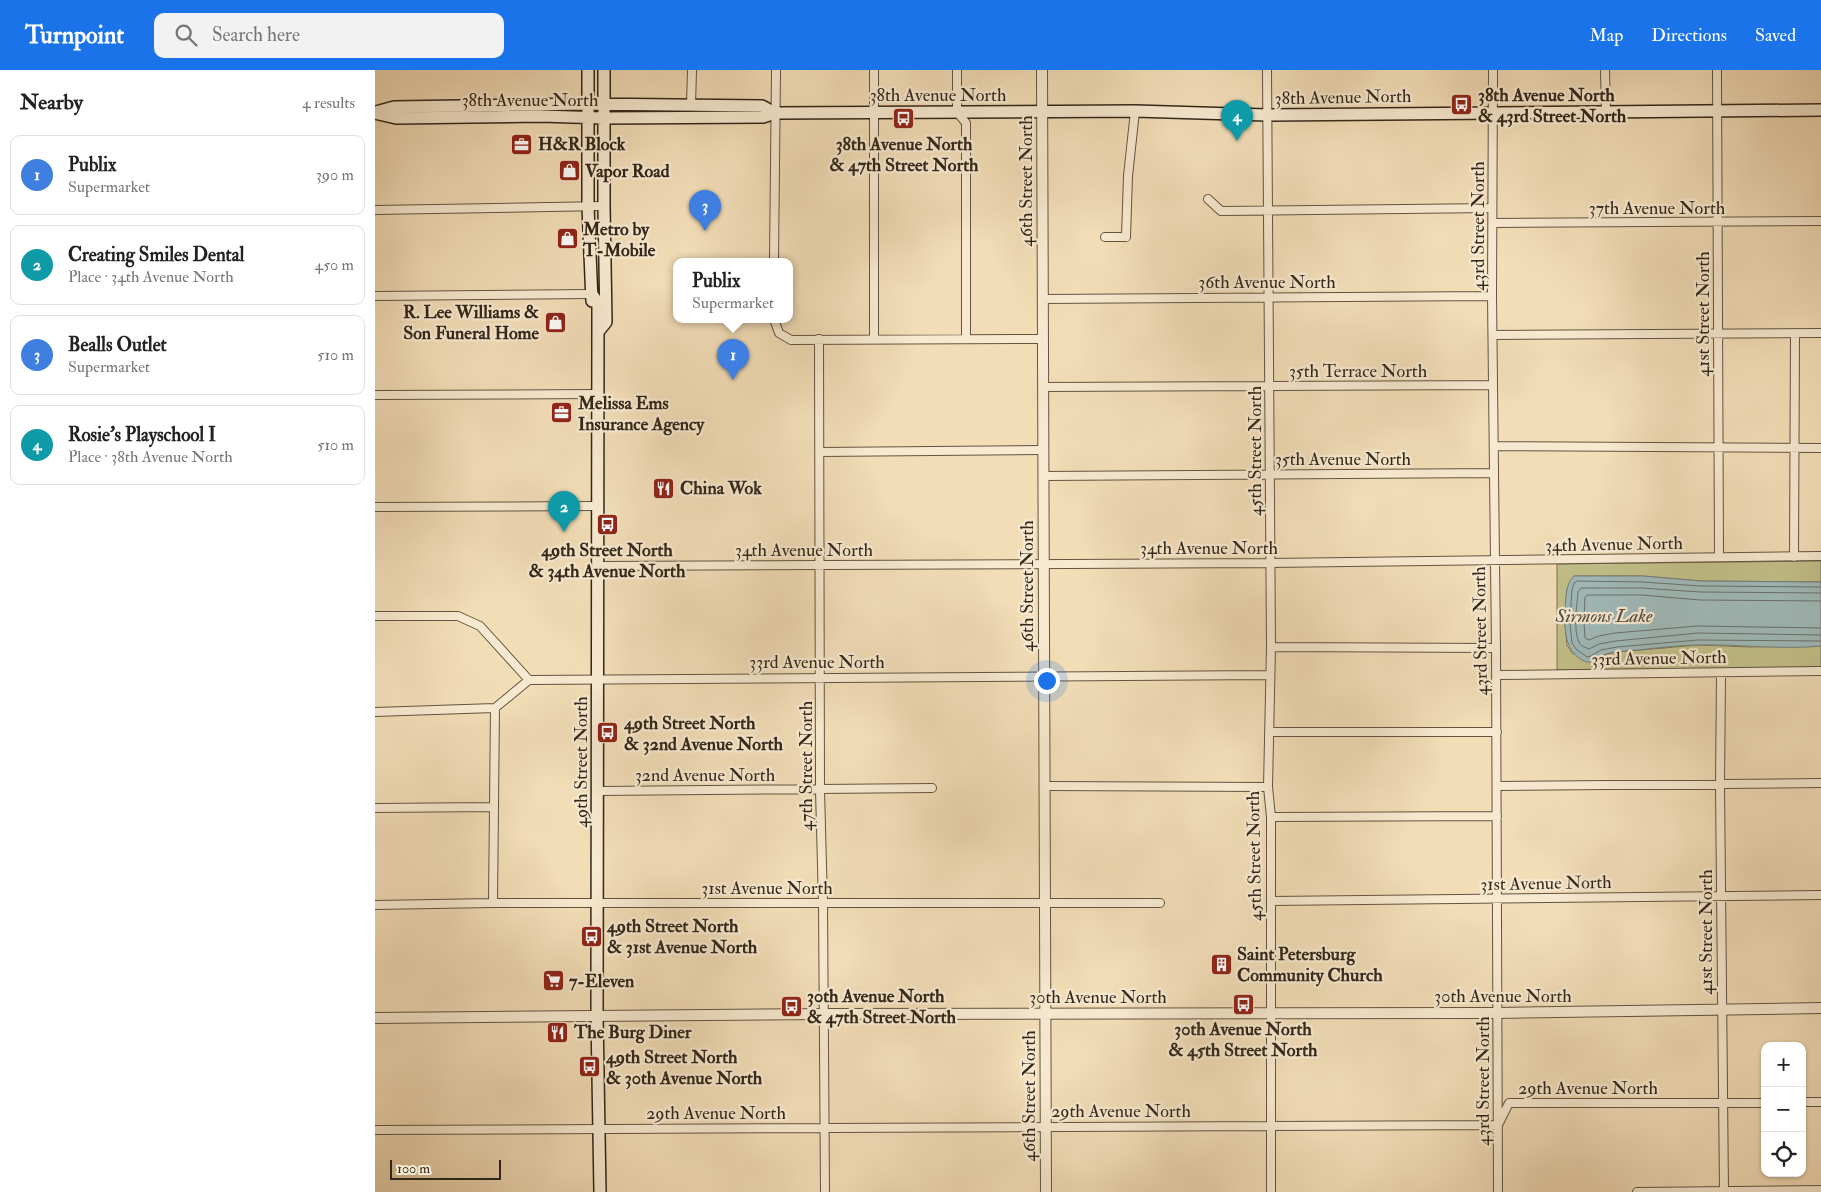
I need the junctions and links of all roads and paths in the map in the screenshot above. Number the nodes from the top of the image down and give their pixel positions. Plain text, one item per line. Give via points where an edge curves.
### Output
1 (588, 70) edge
2 (604, 70) edge
3 (692, 70) edge
4 (776, 70) edge
5 (874, 70) edge
6 (957, 70) edge
7 (1042, 70) edge
8 (1267, 70) edge
9 (1493, 70) edge
10 (1605, 70) edge
11 (1717, 70) edge
12 (587, 104) junction
13 (604, 104) junction
14 (691, 105) junction
15 (1821, 110) edge
16 (1135, 111) junction
17 (874, 112) junction
18 (957, 112) junction
19 (1042, 112) junction
20 (1717, 112) junction
21 (375, 113) edge
22 (775, 113) junction
23 (1493, 113) junction
24 (1606, 113) junction
25 (1267, 115) junction
26 (587, 118) junction
27 (604, 118) junction
28 (1208, 199) dead end
29 (604, 206) junction
30 (588, 207) junction
31 (1493, 208) junction
32 (375, 210) edge
33 (1269, 210) junction
34 (1821, 221) edge
35 (1717, 222) junction
36 (1493, 223) junction
37 (1105, 237) dead end
38 (774, 258) edge
39 (606, 278) junction
40 (592, 294) junction
41 (375, 296) edge
42 (1492, 296) junction
43 (1268, 298) junction
44 (1043, 299) junction
45 (775, 323) edge
46 (598, 332) junction
47 (1795, 333) junction
48 (1821, 333) edge
49 (1718, 334) junction
50 (1493, 335) junction
51 (819, 339) junction
52 (875, 339) junction
53 (966, 339) junction
54 (1043, 339) junction
55 (1493, 385) junction
56 (1269, 386) junction
57 (1043, 387) junction
58 (597, 394) junction
59 (375, 395) edge
60 (1494, 446) junction
61 (1719, 448) junction
62 (1795, 448) junction
63 (1821, 448) edge
64 (1044, 450) junction
65 (820, 452) junction
66 (1494, 473) junction
67 (1270, 474) junction
68 (1043, 476) junction
69 (597, 506) junction
70 (375, 507) edge
71 (1821, 556) edge
72 (1719, 557) junction
73 (1794, 557) junction
74 (1495, 561) junction
75 (1044, 563) junction
76 (1271, 563) junction
77 (820, 565) junction
78 (597, 566) junction
79 (375, 616) edge
80 (1271, 647) junction
81 (1496, 648) junction
82 (1821, 671) edge
83 (1721, 673) junction
84 (1269, 675) junction
85 (1497, 675) junction
86 (1043, 676) junction
87 (821, 677) junction
88 (529, 680) junction
89 (598, 680) junction
90 (495, 708) junction
91 (375, 712) edge
92 (1269, 732) junction
93 (1497, 732) junction
94 (1821, 783) edge
95 (1720, 785) junction
96 (1045, 786) junction
97 (1497, 786) junction
98 (1268, 787) junction
99 (932, 788) dead end
100 (820, 790) junction
101 (598, 791) junction
102 (494, 807) junction
103 (375, 808) edge
104 (1497, 816) junction
105 (1271, 817) junction
106 (1821, 895) edge
107 (1721, 896) junction
108 (1497, 899) junction
109 (1271, 901) junction
110 (823, 903) junction
111 (1045, 903) junction
112 (493, 904) junction
113 (598, 904) junction
114 (1160, 904) dead end
115 (375, 905) edge
116 (1821, 1008) edge
117 (1721, 1009) junction
118 (1270, 1012) junction
119 (1498, 1012) junction
120 (823, 1014) junction
121 (1045, 1014) junction
122 (597, 1016) junction
123 (375, 1018) edge
124 (1761, 1102) edge
125 (1806, 1102) edge
126 (1821, 1102) edge
127 (1724, 1103) junction
128 (1271, 1125) junction
129 (1498, 1125) junction
130 (1046, 1126) junction
131 (825, 1128) junction
132 (599, 1129) junction
133 (375, 1130) edge
134 (1821, 1190) edge
135 (600, 1192) edge
136 (825, 1192) edge
137 (1046, 1192) edge
138 (1271, 1192) edge
139 (1498, 1192) edge
140 (1637, 1192) edge
141 (1724, 1192) edge

1 - 12 main road
2 - 13 main road
3 - 14 street
4 - 22 street
5 - 17 street
6 - 18 street
7 - 19 street, 46th Street North
8 - 25 street, 45th Street North
9 - 23 street, 43rd Street North
10 - 24 street
11 - 20 street, 41st Street North
12 - 13 main road, 38th Avenue North
12 - 21 main road, 38th Avenue North via 395,107
12 - 26 main road, 49th Street North
13 - 14 main road, 38th Avenue North
13 - 27 main road, 49th Street North
14 - 22 main road, 38th Avenue North via 762,106
15 - 20 main road, 38th Avenue North
16 - 19 main road, 38th Avenue North
16 - 25 main road, 38th Avenue North
16 - 37 street via 1126,237
17 - 18 main road, 38th Avenue North
17 - 22 main road, 38th Avenue North
17 - 52 street
18 - 19 main road, 38th Avenue North
18 - 53 street via 966,123
19 - 44 street, 46th Street North
20 - 24 main road, 38th Avenue North
20 - 35 street, 41st Street North
21 - 26 main road, 38th Avenue North via 397,118
22 - 27 main road, 38th Avenue North via 763,117
22 - 38 street
23 - 24 main road, 38th Avenue North
23 - 25 main road, 38th Avenue North
23 - 31 street, 43rd Street North
25 - 33 street, 45th Street North
26 - 27 main road, 38th Avenue North
26 - 30 main road, 49th Street North
27 - 29 main road, 49th Street North
28 - 33 street via 1221,211
29 - 30 street
29 - 39 main road, 49th Street North
30 - 32 street
30 - 40 main road, 49th Street North
31 - 33 street
31 - 36 street, 43rd Street North
33 - 43 street, 45th Street North
34 - 35 street, 37th Avenue North
35 - 36 street, 37th Avenue North
35 - 49 street, 41st Street North
36 - 42 street, 43rd Street North
39 - 40 main road
39 - 46 main road, 49th Street North via 606,322
40 - 41 street
40 - 46 main road, 49th Street North via 593,322
42 - 43 street, 36th Avenue North
42 - 50 street, 43rd Street North
43 - 44 street, 36th Avenue North
43 - 56 street, 45th Street North
44 - 54 street, 46th Street North
45 - 51 street via 779,333 791,340
46 - 58 main road, 49th Street North
47 - 48 street
47 - 49 street
47 - 62 street
49 - 50 street
49 - 61 street, 41st Street North
50 - 55 street, 43rd Street North
51 - 52 street
51 - 65 street, 47th Street North
52 - 53 street
53 - 54 street
54 - 57 street, 46th Street North
55 - 56 street, 35th Terrace North
55 - 60 street, 43rd Street North
56 - 57 street, 35th Terrace North
56 - 67 street, 45th Street North
57 - 64 street, 46th Street North
58 - 59 street
58 - 69 main road, 49th Street North
60 - 61 street
60 - 66 street, 43rd Street North
61 - 62 street
61 - 72 street, 41st Street North
62 - 63 street
62 - 73 street
64 - 65 street
64 - 68 street, 46th Street North
65 - 77 street, 47th Street North
66 - 67 street, 35th Avenue North
66 - 74 street, 43rd Street North
67 - 68 street, 35th Avenue North
67 - 76 street, 45th Street North
68 - 75 street, 46th Street North
69 - 70 street
69 - 78 main road, 49th Street North
71 - 73 street, 34th Avenue North
72 - 73 street, 34th Avenue North
72 - 74 street, 34th Avenue North
74 - 76 street, 34th Avenue North
74 - 81 street, 43rd Street North
75 - 76 street, 34th Avenue North
75 - 77 street, 34th Avenue North
75 - 86 street, 46th Street North
76 - 80 street, 45th Street North
77 - 78 street, 34th Avenue North
77 - 87 street, 47th Street North
78 - 89 main road, 49th Street North
79 - 88 street via 458,616 480,626
80 - 81 street
80 - 84 street, 45th Street North
81 - 85 street, 43rd Street North
82 - 83 street, 33rd Avenue North
83 - 85 street, 33rd Avenue North
83 - 95 street, 41st Street North
84 - 86 street, 33rd Avenue North
84 - 92 street, 45th Street North
85 - 93 street, 43rd Street North
86 - 87 street, 33rd Avenue North
86 - 96 street, 46th Street North
87 - 89 street, 33rd Avenue North
87 - 100 street, 47th Street North
88 - 89 street, 33rd Avenue North
88 - 90 street
89 - 101 main road, 49th Street North
90 - 91 street
90 - 102 street
92 - 93 street
92 - 98 street, 45th Street North
93 - 97 street, 43rd Street North
94 - 95 street
95 - 97 street
95 - 107 street, 41st Street North
96 - 98 street
96 - 111 street, 46th Street North
97 - 104 street, 43rd Street North
98 - 105 street, 45th Street North
99 - 100 street, 32nd Avenue North
100 - 101 street, 32nd Avenue North
100 - 110 street, 47th Street North
101 - 113 main road, 49th Street North
102 - 103 street
102 - 112 street
104 - 105 street
104 - 108 street, 43rd Street North
105 - 109 street, 45th Street North
106 - 107 street, 31st Avenue North
107 - 108 street, 31st Avenue North
107 - 117 street, 41st Street North
108 - 109 street, 31st Avenue North
108 - 119 street, 43rd Street North
109 - 118 street, 45th Street North
110 - 111 street, 31st Avenue North
110 - 113 street, 31st Avenue North
110 - 120 street, 47th Street North
111 - 114 street, 31st Avenue North
111 - 121 street, 46th Street North
112 - 113 street, 31st Avenue North
112 - 115 street, 31st Avenue North
113 - 122 main road, 49th Street North
116 - 117 street, 30th Avenue North
117 - 119 street, 30th Avenue North
117 - 127 street, 41st Street North
118 - 119 street, 30th Avenue North
118 - 121 street, 30th Avenue North
118 - 128 street, 45th Street North
119 - 129 street, 43rd Street North
120 - 121 street, 30th Avenue North
120 - 122 street, 30th Avenue North
120 - 131 street, 47th Street North
121 - 130 street, 46th Street North
122 - 123 street, 30th Avenue North
122 - 132 main road, 49th Street North
124 - 127 street, 29th Avenue North
125 - 126 street
127 - 129 street, 29th Avenue North via 1509,1104
127 - 141 street, 41st Street North
128 - 129 street, 29th Avenue North
128 - 130 street, 29th Avenue North
128 - 138 street, 45th Street North
129 - 139 street, 43rd Street North
130 - 131 street, 29th Avenue North
130 - 137 street, 46th Street North
131 - 132 street, 29th Avenue North
131 - 136 street, 47th Street North
132 - 133 street, 29th Avenue North
132 - 135 main road, 49th Street North
134 - 141 street
140 - 141 street

